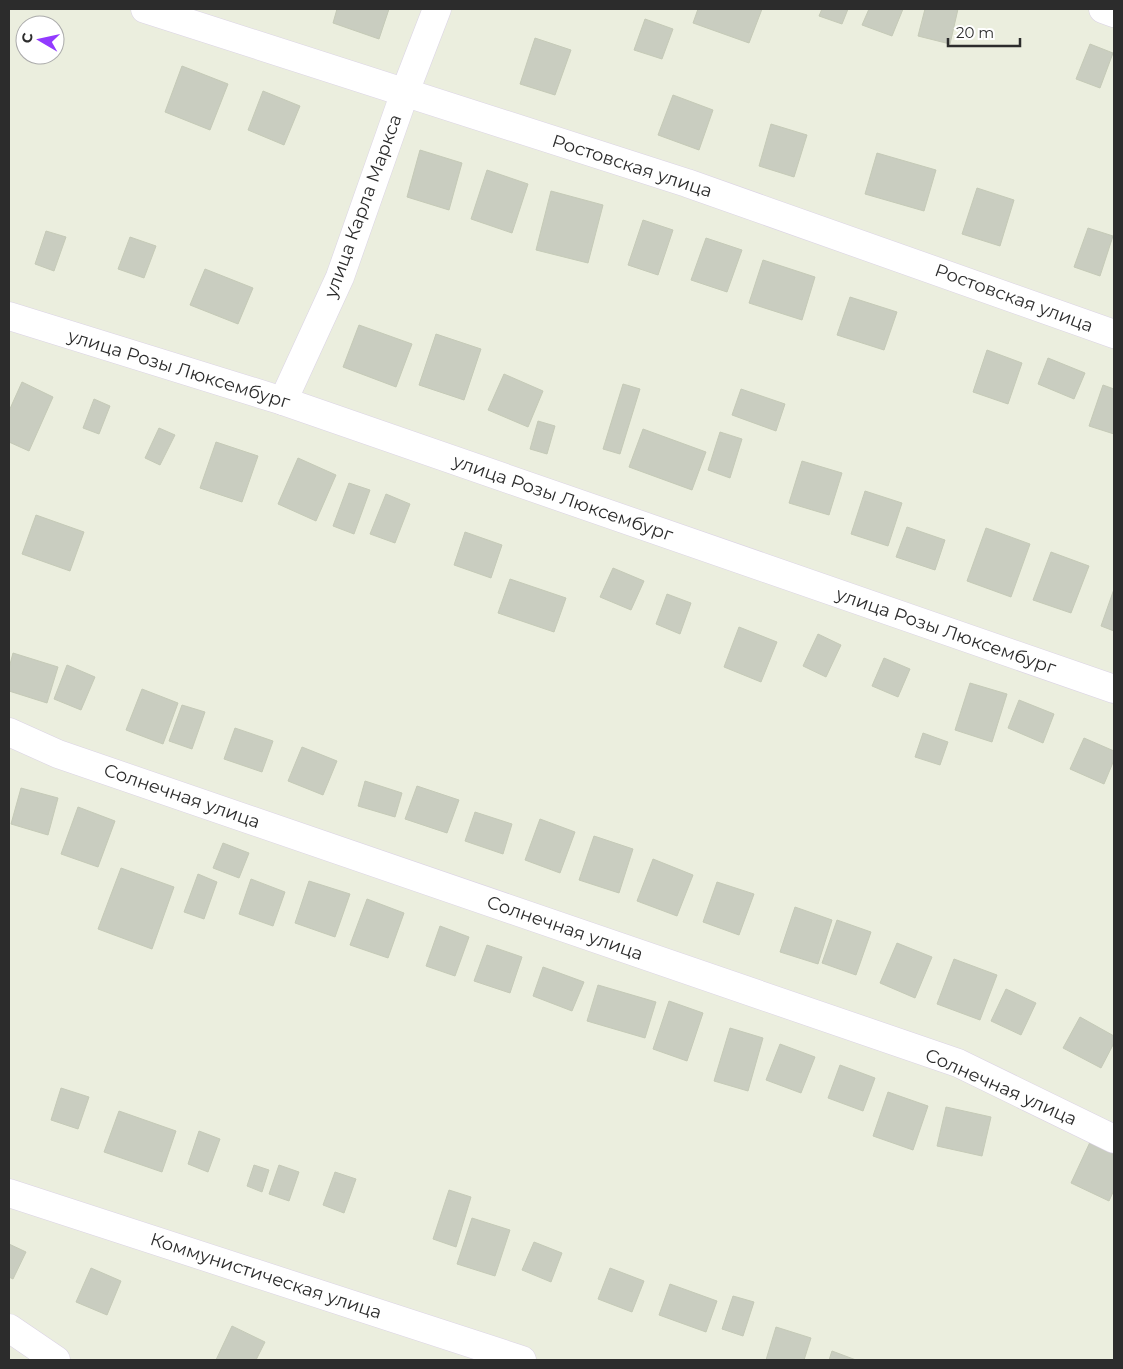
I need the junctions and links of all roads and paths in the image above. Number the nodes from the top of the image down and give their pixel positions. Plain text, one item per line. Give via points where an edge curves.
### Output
1 (145, 9) edge
2 (437, 9) edge
3 (1103, 9) edge
4 (1114, 13) edge
5 (405, 92) junction
6 (9, 316) edge
7 (1114, 334) edge
8 (283, 401) junction
9 (1114, 690) edge
10 (9, 732) edge
11 (1114, 1139) edge
12 (9, 1193) edge
13 (9, 1328) edge
14 (56, 1360) edge
15 (522, 1360) edge

1 - 5 street, Ростовская улица
2 - 5 street, улица Карла Маркса
3 - 4 street
5 - 7 street, Ростовская улица via 696,187
5 - 8 street, улица Карла Маркса via 340,277
6 - 8 street, улица Розы Люксембург
8 - 9 street, улица Розы Люксембург
10 - 11 street, Солнечная улица via 58,754 958,1063
12 - 15 street, Коммунистическая улица
13 - 14 street

